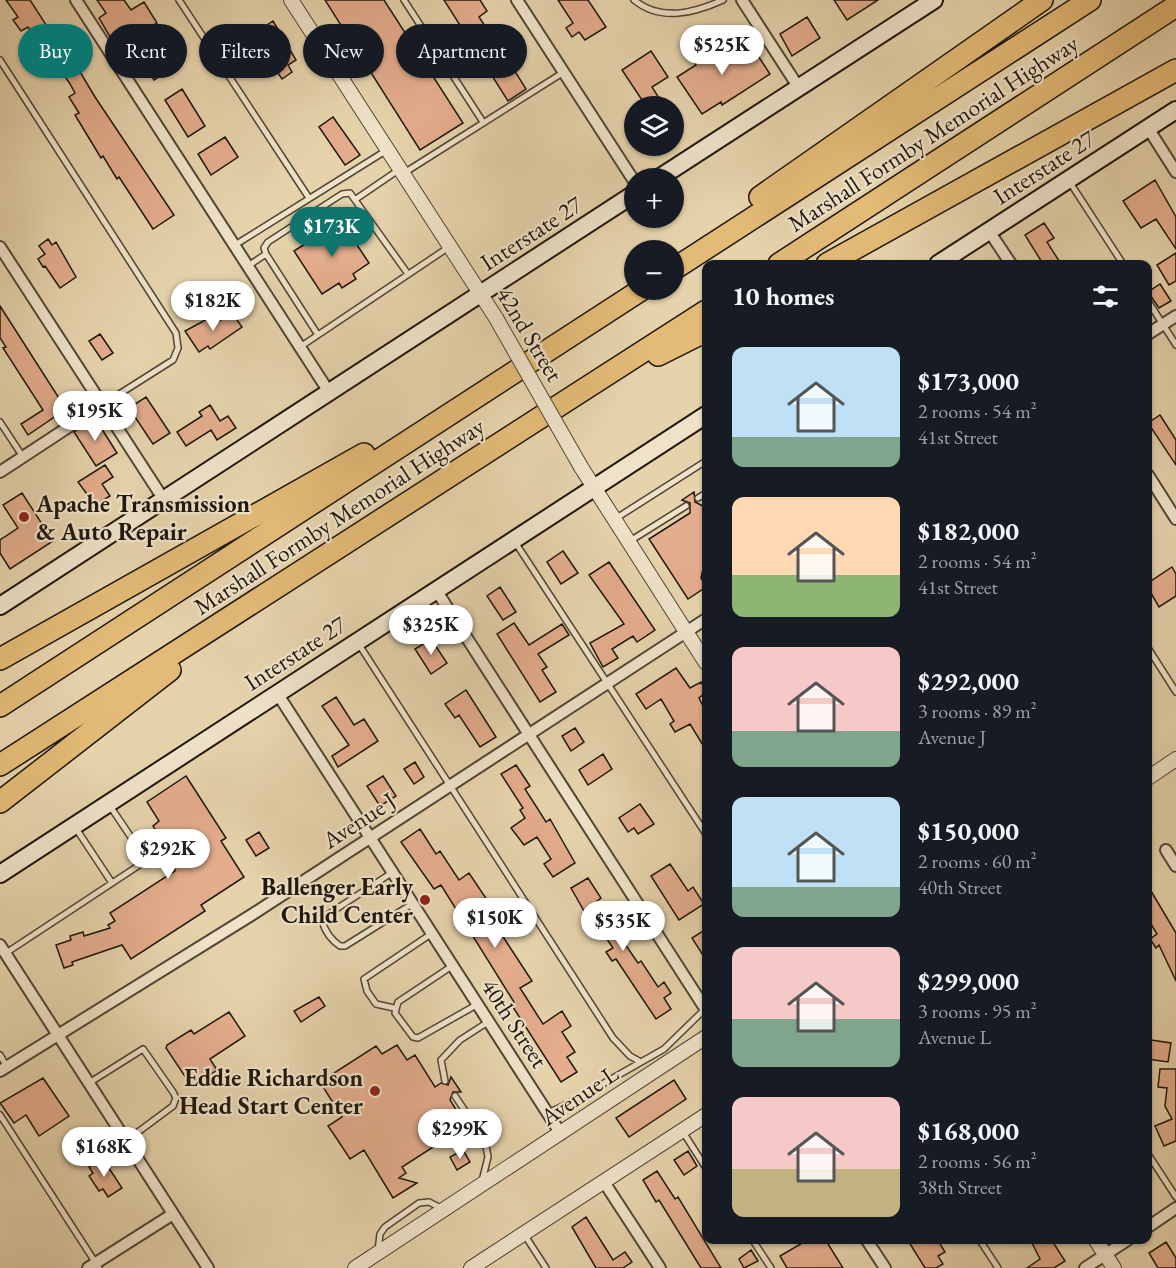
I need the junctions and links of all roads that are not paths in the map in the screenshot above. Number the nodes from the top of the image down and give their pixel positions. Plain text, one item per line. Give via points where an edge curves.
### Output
1 (76, 0) edge
2 (179, 0) edge
3 (291, 0) edge
4 (404, 0) edge
5 (517, 0) edge
6 (634, 0) edge
7 (723, 0) edge
8 (742, 0) edge
9 (934, 0) edge
10 (1042, 0) edge
11 (1090, 0) edge
12 (1176, 6) edge
13 (0, 60) edge
14 (1176, 70) edge
15 (564, 72) junction
16 (799, 88) junction
17 (1176, 110) edge
18 (483, 123) junction
19 (1148, 128) junction
20 (388, 149) junction
21 (626, 168) edge
22 (675, 168) edge
23 (402, 170) junction
24 (1176, 172) edge
25 (1068, 179) junction
26 (309, 198) junction
27 (356, 199) junction
28 (624, 201) edge
29 (989, 231) junction
30 (235, 246) junction
31 (0, 247) edge
32 (451, 247) junction
33 (684, 251) edge
34 (266, 254) junction
35 (785, 260) edge
36 (834, 260) edge
37 (944, 260) edge
38 (1008, 260) edge
39 (1120, 260) edge
40 (684, 262) edge
41 (248, 266) junction
42 (408, 274) junction
43 (481, 294) junction
44 (624, 295) edge
45 (625, 300) edge
46 (1152, 307) edge
47 (702, 314) edge
48 (1176, 316) edge
49 (1163, 324) junction
50 (1152, 331) edge
51 (702, 333) edge
52 (318, 335) junction
53 (571, 335) junction
54 (1176, 345) edge
55 (300, 347) junction
56 (502, 380) junction
57 (597, 382) junction
58 (329, 392) junction
59 (102, 405) junction
60 (702, 417) edge
61 (0, 422) edge
62 (23, 457) junction
63 (702, 464) edge
64 (0, 472) edge
65 (1152, 481) edge
66 (594, 488) junction
67 (702, 496) edge
68 (698, 498) dead end
69 (164, 500) junction
70 (686, 506) dead end
71 (1176, 519) edge
72 (614, 520) junction
73 (514, 539) junction
74 (628, 542) junction
75 (320, 558) junction
76 (436, 590) junction
77 (2, 600) edge
78 (702, 622) edge
79 (686, 632) junction
80 (357, 641) junction
81 (1152, 654) edge
82 (702, 657) edge
83 (0, 659) edge
84 (606, 682) junction
85 (1176, 692) edge
86 (278, 693) junction
87 (0, 706) edge
88 (529, 734) junction
89 (1176, 759) edge
90 (0, 765) edge
91 (1152, 775) edge
92 (449, 786) junction
93 (0, 802) edge
94 (108, 803) junction
95 (74, 825) junction
96 (702, 828) edge
97 (371, 837) junction
98 (1166, 850) dead end
99 (1176, 866) edge
100 (393, 872) junction
101 (0, 874) edge
102 (112, 883) junction
103 (413, 903) junction
104 (432, 933) junction
105 (3, 949) edge
106 (453, 965) junction
107 (702, 1003) edge
108 (478, 1004) junction
109 (394, 1008) junction
110 (702, 1013) edge
111 (489, 1021) junction
112 (57, 1035) junction
113 (702, 1040) edge
114 (0, 1055) edge
115 (639, 1061) junction
116 (4, 1069) edge
117 (445, 1081) dead end
118 (89, 1083) junction
119 (455, 1096) dead end
120 (548, 1113) junction
121 (0, 1115) edge
122 (702, 1118) edge
123 (682, 1131) junction
124 (561, 1134) junction
125 (126, 1141) junction
126 (1152, 1160) edge
127 (702, 1162) edge
128 (604, 1182) junction
129 (481, 1186) junction
130 (1176, 1197) edge
131 (1176, 1208) edge
132 (445, 1210) junction
133 (173, 1214) junction
134 (1152, 1224) edge
135 (524, 1234) junction
136 (755, 1244) edge
137 (869, 1244) edge
138 (982, 1244) edge
139 (1098, 1244) edge
140 (1122, 1244) edge
141 (378, 1253) junction
142 (1106, 1255) junction
143 (94, 1266) edge
144 (208, 1268) edge
145 (355, 1268) edge
146 (471, 1268) edge
147 (546, 1268) edge
148 (660, 1268) edge
149 (771, 1268) edge
150 (885, 1268) edge
151 (998, 1268) edge
152 (1085, 1268) edge
153 (1114, 1268) edge

1 - 30 street
2 - 26 lane
3 - 20 street, 42nd Street
4 - 18 lane
5 - 15 street
6 - 7 lane via 668,14 693,12
8 - 16 street
9 - 16 main road
10 - 33 highway
11 - 40 highway, Marshall Formby Memorial Highway
12 - 35 highway, Marshall Formby Memorial Highway
13 - 59 lane via 176,333 178,348 173,360
14 - 36 highway
15 - 18 lane
15 - 21 street
16 - 22 main road
17 - 19 main road, Interstate 27
18 - 23 lane
19 - 24 street
19 - 25 main road, Interstate 27
20 - 23 street, 42nd Street
20 - 26 lane
23 - 27 lane
23 - 32 street, 42nd Street
25 - 29 main road, Interstate 27
25 - 39 lane
26 - 30 lane
27 - 34 lane via 350,193 342,194 268,242
27 - 42 lane
28 - 43 main road, Interstate 27
29 - 37 main road, Interstate 27
29 - 38 street
30 - 41 street
31 - 59 street
32 - 42 lane
32 - 43 street, 42nd Street
34 - 41 lane
34 - 52 lane
41 - 55 street
42 - 52 lane
43 - 58 main road, Interstate 27
43 - 66 street, 42nd Street, bridge
44 - 53 highway
45 - 53 highway, Marshall Formby Memorial Highway
46 - 49 lane
47 - 57 highway, Marshall Formby Memorial Highway
48 - 49 street
49 - 50 street
49 - 54 lane
51 - 57 highway
52 - 55 lane
53 - 56 highway, Marshall Formby Memorial Highway
55 - 58 street
56 - 83 highway
56 - 87 highway, Marshall Formby Memorial Highway
57 - 75 highway, Marshall Formby Memorial Highway
58 - 69 main road, Interstate 27
59 - 62 street
59 - 69 street
60 - 66 main road, Interstate 27
61 - 62 lane
62 - 64 street
63 - 72 lane
65 - 71 street
66 - 72 street, 42nd Street
66 - 73 main road, Interstate 27
67 - 68 lane
69 - 77 main road, Interstate 27
70 - 74 lane
72 - 74 street, 42nd Street
73 - 76 main road, Interstate 27
73 - 84 lane
74 - 79 street, 42nd Street
75 - 90 highway, Marshall Formby Memorial Highway
75 - 93 highway
76 - 80 main road, Interstate 27
76 - 88 street
78 - 79 street, Avenue J
79 - 82 street, 42nd Street
79 - 84 street, Avenue J
80 - 86 main road, Interstate 27
80 - 92 lane
81 - 85 lane
84 - 88 street, Avenue J
84 - 96 lane
86 - 94 main road, Interstate 27
86 - 97 street, 40th Street
88 - 92 street, Avenue J
88 - 107 street
89 - 91 street
92 - 97 street, Avenue J
92 - 115 lane via 613,1038
94 - 95 main road, Interstate 27
94 - 102 lane via 145,858
95 - 101 main road, Interstate 27
95 - 102 lane
97 - 100 street, 40th Street
97 - 112 street, Avenue J
98 - 99 street
100 - 103 street, 40th Street
100 - 103 lane via 324,917 324,927 333,941 345,946
102 - 105 lane
103 - 104 street, 40th Street
104 - 106 street, 40th Street
104 - 109 lane via 364,979 376,1004
105 - 112 street
106 - 108 street, 40th Street
106 - 109 lane
108 - 109 lane via 418,1038 405,1028
108 - 111 street, 40th Street
110 - 115 lane via 664,1049
111 - 117 lane via 441,1060
111 - 120 street, 40th Street
112 - 116 street, Avenue J
112 - 118 street
113 - 124 street, Avenue L
114 - 116 lane
115 - 120 lane
118 - 125 street
118 - 125 lane via 142,1049 173,1092 173,1106
119 - 129 lane via 485,1141 488,1157
120 - 124 street, 40th Street
121 - 143 lane
122 - 123 street
123 - 127 lane
123 - 128 street
124 - 129 street, Avenue L
125 - 133 street
126 - 130 lane
128 - 135 street
128 - 148 street
129 - 132 street, Avenue L
131 - 134 street
132 - 141 street, Avenue L
132 - 141 lane via 429,1202 419,1203 385,1227 380,1234
133 - 143 street
133 - 144 street
135 - 146 street
135 - 147 lane
136 - 149 lane
137 - 150 street
138 - 151 lane
139 - 142 street
140 - 142 street
141 - 145 street, Avenue L
142 - 152 street
142 - 153 street

